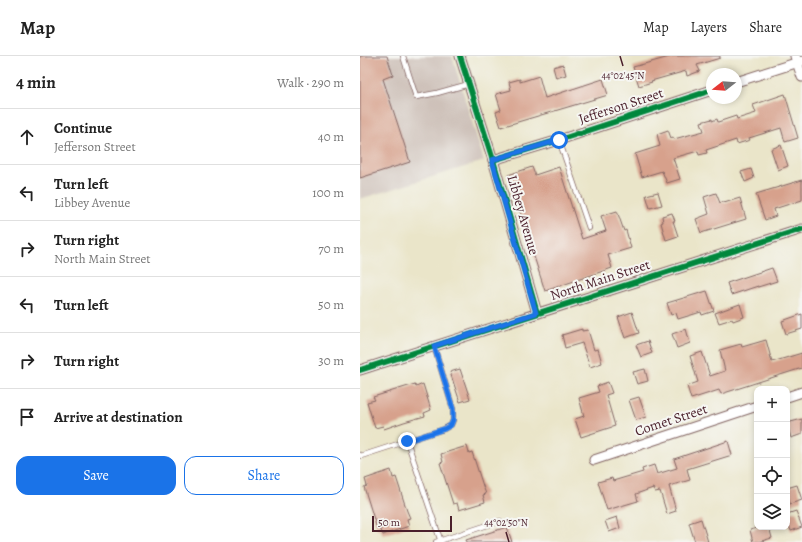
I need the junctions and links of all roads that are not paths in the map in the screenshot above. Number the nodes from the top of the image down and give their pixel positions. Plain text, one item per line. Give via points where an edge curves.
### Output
1 (403, 56) edge
2 (460, 56) edge
3 (798, 60) edge
4 (802, 77) edge
5 (742, 80) edge
6 (469, 84) junction
7 (706, 92) edge
8 (559, 140) junction
9 (492, 160) junction
10 (589, 228) dead end
11 (802, 229) edge
12 (536, 313) junction
13 (434, 346) junction
14 (360, 370) edge
15 (802, 392) edge
16 (790, 396) edge
17 (754, 407) edge
18 (407, 441) junction
19 (360, 455) edge
20 (594, 460) dead end
21 (500, 521) dead end
22 (439, 541) edge

1 - 6 lane via 416,97
2 - 6 street, Libbey Avenue
3 - 4 street
3 - 5 street
6 - 9 street, Libbey Avenue
7 - 8 street, Jefferson Street
8 - 9 street, Jefferson Street
8 - 10 lane
9 - 12 street, Libbey Avenue
11 - 12 street, North Main Street
12 - 13 street, North Main Street
13 - 14 street, North Main Street
13 - 18 lane via 453,409 453,420 451,425 444,429
15 - 16 street
17 - 20 street, Comet Street
18 - 19 lane
18 - 22 lane
21 - 22 lane

